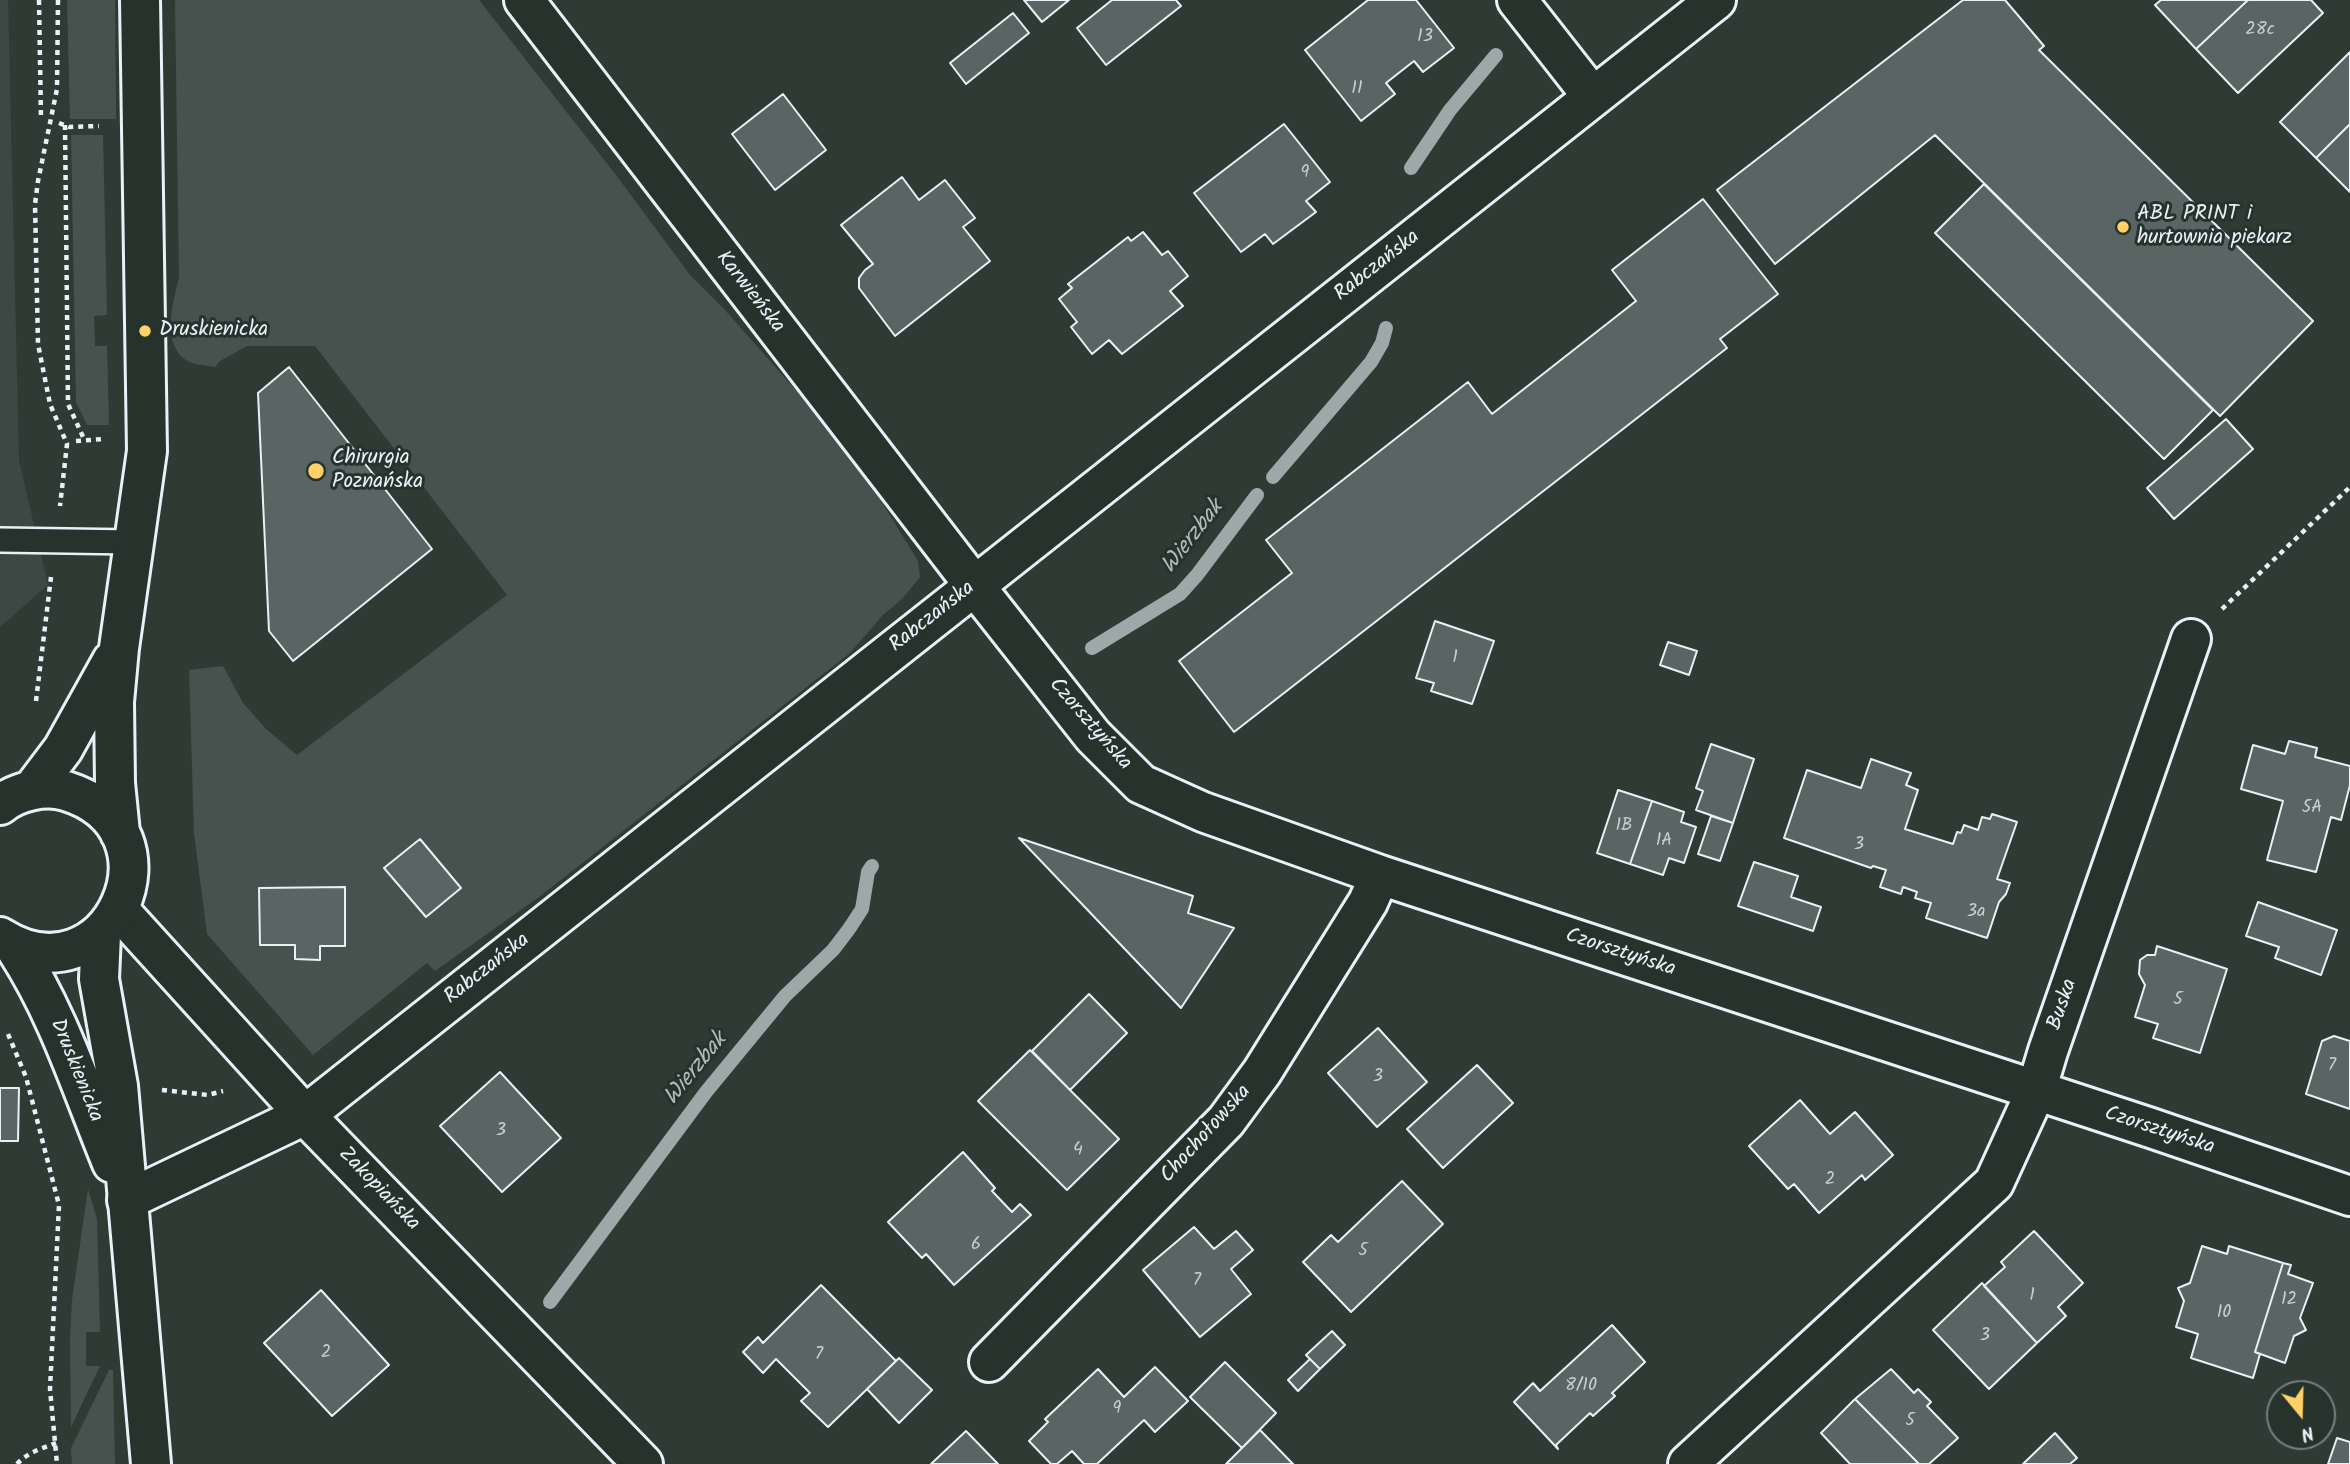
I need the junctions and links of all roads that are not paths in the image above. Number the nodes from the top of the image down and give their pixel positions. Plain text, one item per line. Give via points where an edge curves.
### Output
1 (140, 0) edge
2 (524, 0) edge
3 (1517, 0) edge
4 (1716, 0) edge
5 (1593, 97) junction
6 (0, 540) edge
7 (134, 542) junction
8 (974, 586) junction
9 (2191, 639) road end
10 (118, 648) junction
11 (16, 797) edge
12 (120, 833) junction
13 (1380, 875) junction
14 (110, 922) junction
15 (7, 941) edge
16 (2036, 1091) junction
17 (305, 1115) junction
18 (2350, 1196) edge
19 (127, 1200) junction
20 (989, 1362) dead end
21 (151, 1464) edge
22 (643, 1464) edge
23 (1688, 1464) edge

1 - 7 street via 147,451
2 - 8 street, Karwieńska
3 - 5 street
4 - 5 street, Rabczańska
5 - 8 street, Rabczańska
6 - 7 lane
7 - 10 street
8 - 13 street, Czorsztyńska via 1093,736 1141,784 1203,812
8 - 17 street, Rabczańska
9 - 16 street, Buska
10 - 11 street via 63,749
10 - 12 street via 114,702
11 - 12 street via 59,789 84,797 105,812
12 - 14 street, Druskienicka via 129,859 128,885
13 - 16 street, Czorsztyńska
13 - 20 street, Chochołowska via 1333,959 1226,1121
14 - 15 street via 74,949 44,953
14 - 17 street, Zakopiańska
14 - 19 street, Druskienicka via 99,979 118,1086
15 - 19 street, Druskienicka via 33,974 55,1021
16 - 18 street, Czorsztyńska
16 - 23 street, Buska via 1994,1183
17 - 19 street, Rabczańska
17 - 22 street, Zakopiańska
19 - 21 street, Druskienicka

